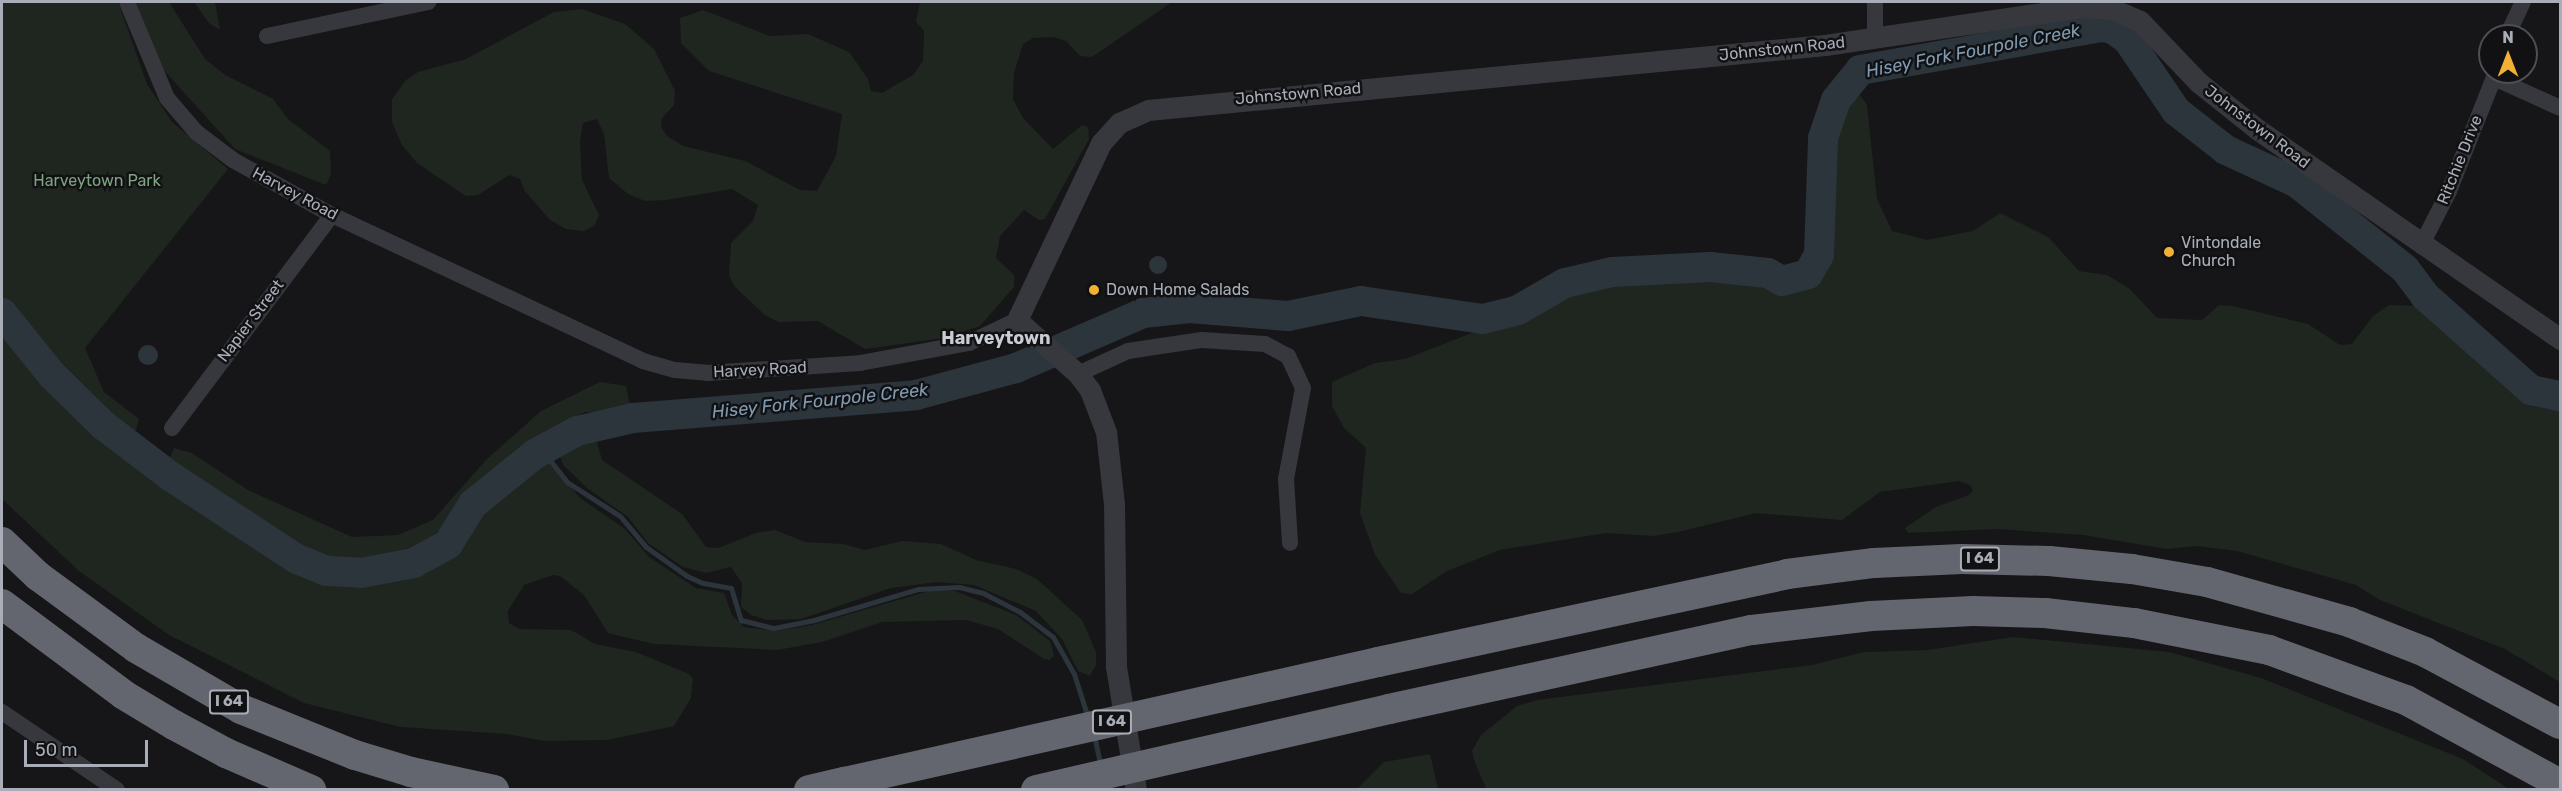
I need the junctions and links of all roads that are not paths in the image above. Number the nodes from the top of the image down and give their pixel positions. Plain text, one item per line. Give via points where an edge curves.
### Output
1 (127, 2) edge
2 (428, 2) edge
3 (1875, 2) edge
4 (2523, 2) edge
5 (2513, 24) edge
6 (267, 36) dead end
7 (1875, 38) junction
8 (2491, 84) edge
9 (2513, 84) edge
10 (2560, 108) edge
11 (332, 214) junction
12 (2421, 246) junction
13 (1017, 320) junction
14 (2560, 339) edge
15 (1073, 369) junction
16 (172, 428) dead end
17 (2, 542) edge
18 (1290, 543) dead end
19 (2, 604) edge
20 (2, 712) edge
21 (2560, 724) edge
22 (2560, 784) edge
23 (117, 789) edge
24 (311, 789) edge
25 (494, 789) edge
26 (809, 789) edge
27 (1036, 789) edge
28 (1136, 789) edge

1 - 11 street, Harvey Road via 158,83 186,122 233,160
2 - 6 street
3 - 7 street
4 - 5 street
7 - 12 street, Johnstown Road via 2082,7 2125,13 2156,35 2198,82 2225,105
7 - 13 street, Johnstown Road via 1208,102 1140,112 1119,123 1101,143
8 - 12 street, Ritchie Drive via 2449,190
9 - 10 street
11 - 13 street, Harvey Road via 623,352 675,370 716,372 892,359 969,343
11 - 16 street, Napier Street
12 - 14 street, Johnstown Road
13 - 15 street
15 - 18 street via 1128,351 1202,340 1258,343 1288,356 1303,388 1286,479
15 - 28 street via 1099,410 1111,466 1116,666
17 - 25 highway, I 64 via 54,588 136,648 241,709 354,755 411,772
19 - 24 highway via 105,682 164,719 226,753
20 - 23 street
21 - 26 highway, I 64, bridge via 2425,652 2339,619 2207,582 2049,561 1962,559 1874,563 1787,574
22 - 27 highway, bridge via 2406,700 2269,650 2134,623 2045,613 1973,611 1871,615 1752,630

